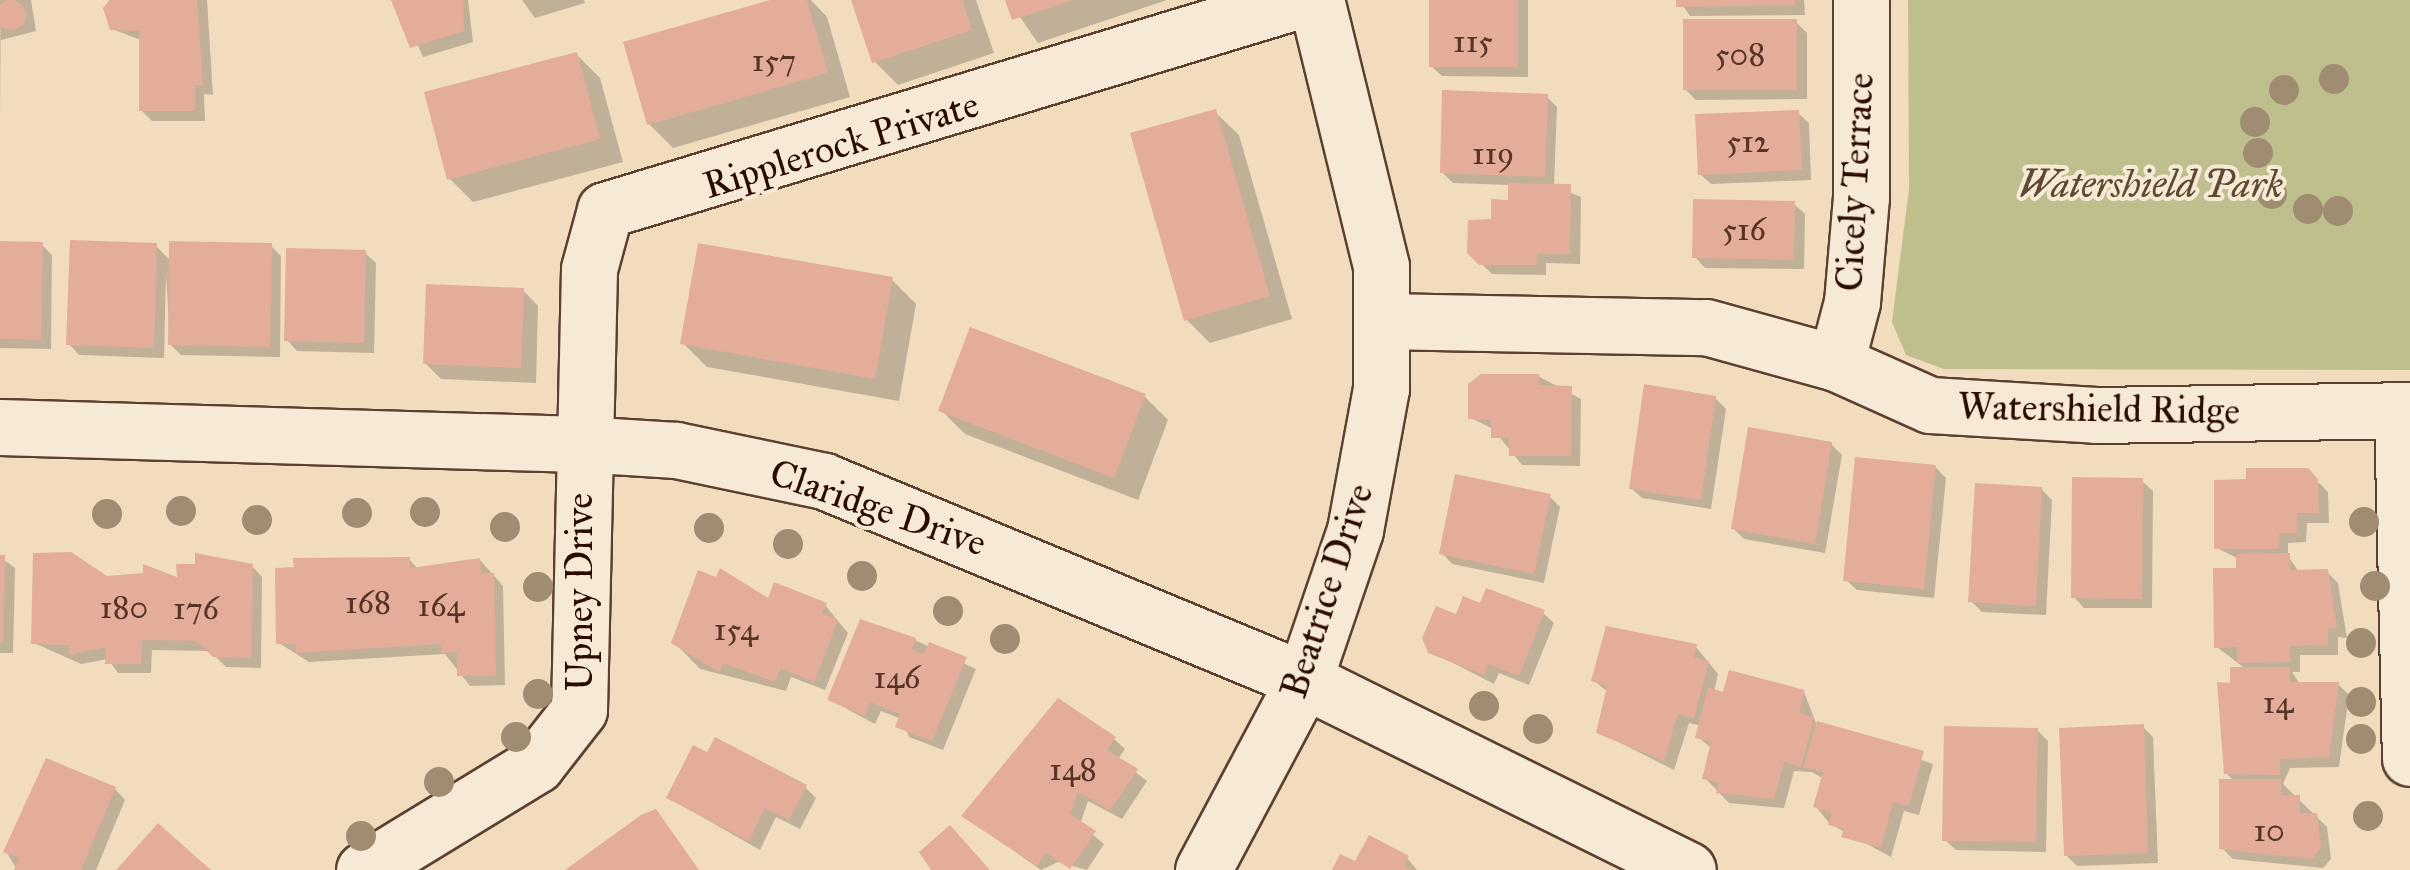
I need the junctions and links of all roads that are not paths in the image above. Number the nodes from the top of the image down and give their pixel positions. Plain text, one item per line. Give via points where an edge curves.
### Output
1 (1300, 0) edge
2 (1316, 0) edge
3 (1862, 0) edge
4 (1382, 322) junction
5 (1836, 363) junction
6 (2406, 410) edge
7 (0, 427) edge
8 (580, 444) junction
9 (1304, 680) junction
10 (2410, 758) edge
11 (364, 870) edge
12 (1203, 870) edge
13 (1688, 870) edge

1 - 8 street, Ripplerock Private via 605,210 589,269
2 - 4 street, Beatrice Drive via 1360,149
3 - 5 street, Cicely Terrace via 1861,197 1852,302
4 - 5 street, Watershield Ridge via 1641,321 1767,340
4 - 9 street, Beatrice Drive via 1355,530
5 - 6 street, Watershield Ridge via 1930,405 2096,416
6 - 10 street
7 - 8 street, Claridge Drive
8 - 9 street, Claridge Drive via 676,450 824,481
8 - 11 street, Upney Drive via 579,710 536,764
9 - 12 street, Beatrice Drive
9 - 13 street, Claridge Drive

